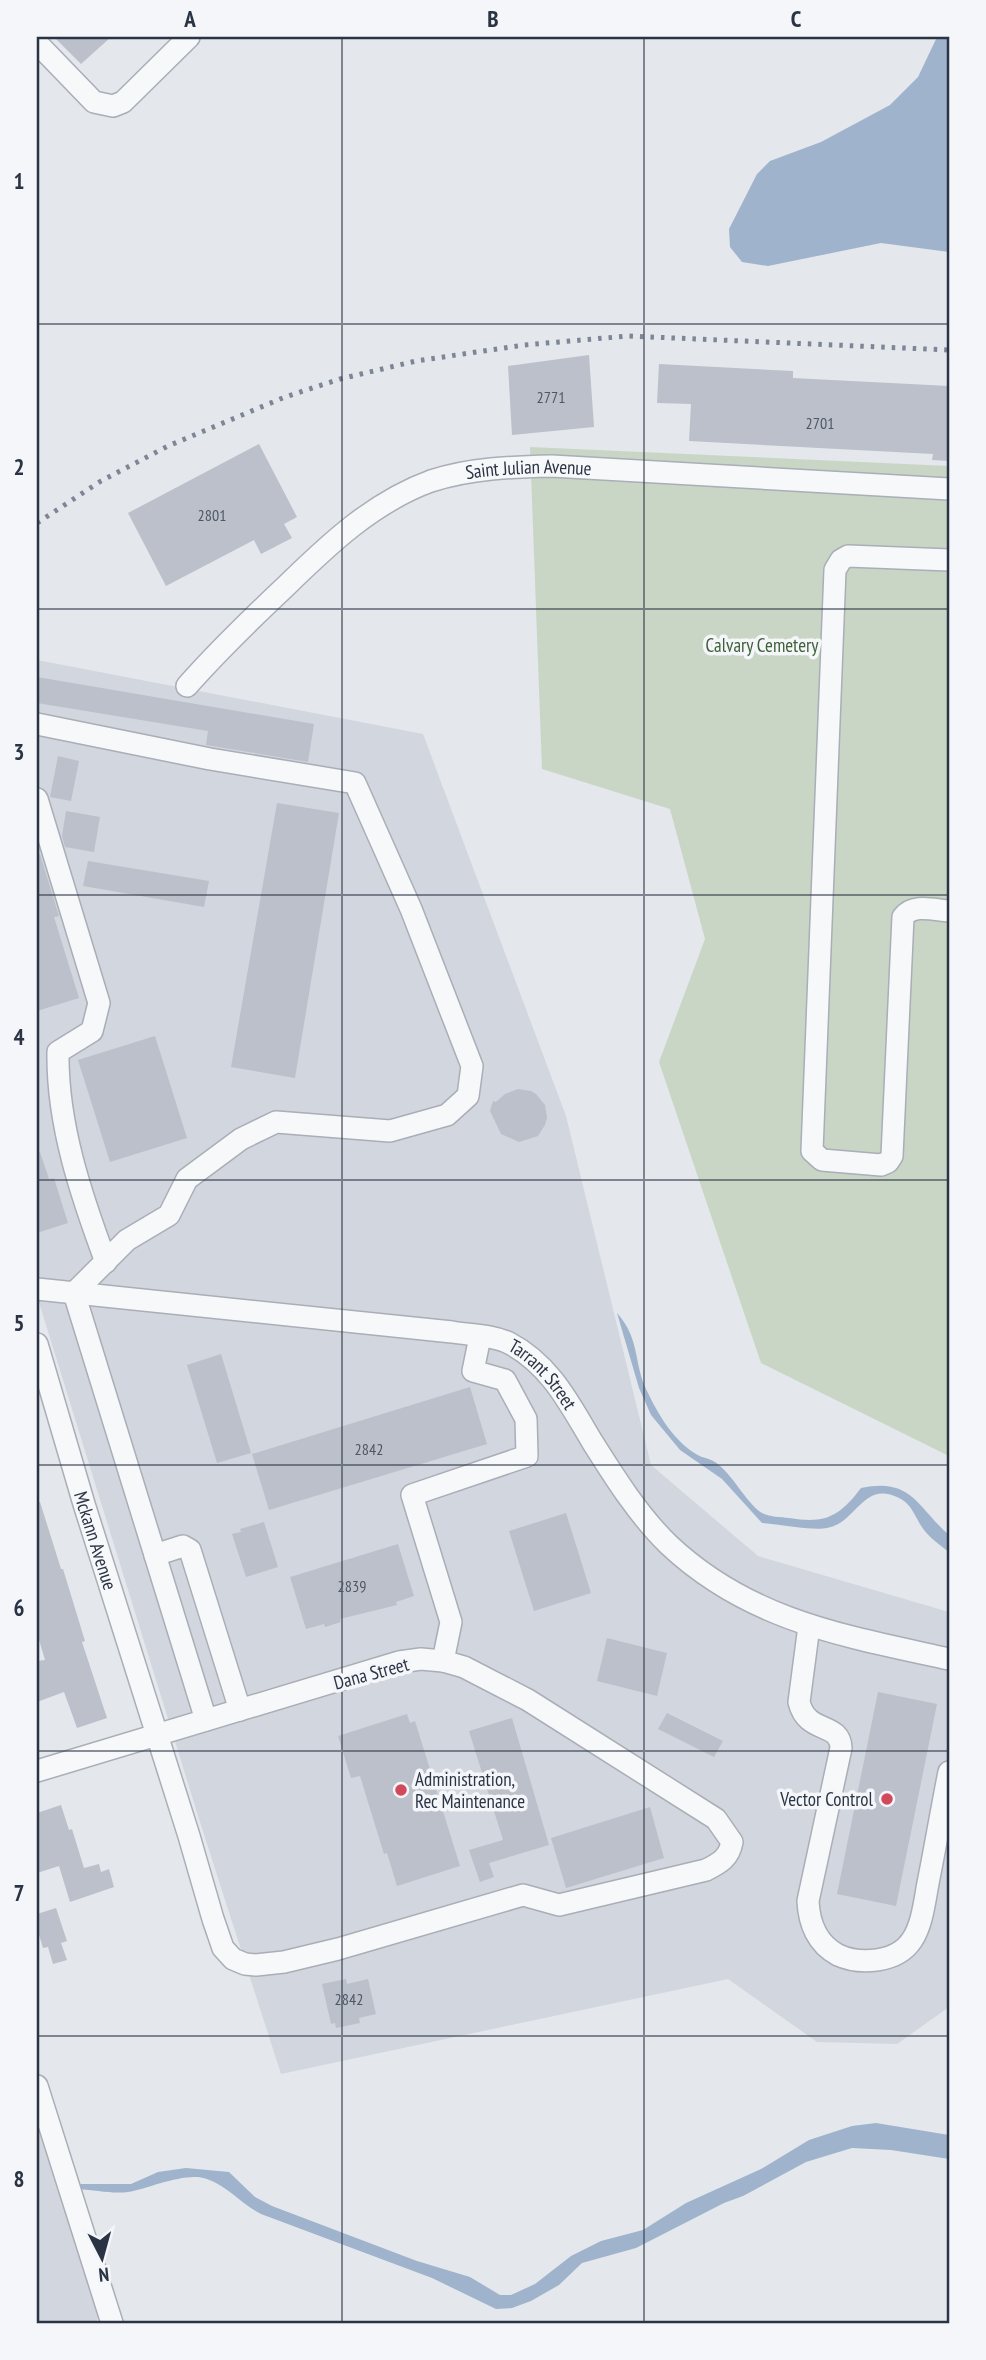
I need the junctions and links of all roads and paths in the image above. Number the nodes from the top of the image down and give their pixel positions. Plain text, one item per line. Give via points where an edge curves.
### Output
1 (189, 37) edge
2 (37, 43) edge
3 (949, 489) edge
4 (949, 560) edge
5 (187, 686) dead end
6 (37, 724) edge
7 (37, 799) edge
8 (949, 911) edge
9 (106, 1262) junction
10 (37, 1289) edge
11 (74, 1293) junction
12 (480, 1337) junction
13 (37, 1344) edge
14 (155, 1555) junction
15 (809, 1626) junction
16 (949, 1659) edge
17 (443, 1661) junction
18 (240, 1710) junction
19 (206, 1720) junction
20 (155, 1735) junction
21 (37, 1771) edge
22 (949, 1772) edge
23 (716, 1819) joint
24 (37, 2086) edge
25 (112, 2323) edge

1 - 2 street via 123,102 113,106 94,102
3 - 5 street, Saint Julian Avenue via 552,466 463,472 402,494 337,537
4 - 8 street via 848,556 835,570 812,1152 822,1160 888,1162 903,917 914,908
6 - 9 street via 355,783 411,909 472,1066 468,1096 447,1115 390,1131 276,1122 241,1139 187,1179 169,1215 127,1240
7 - 9 street via 99,1003 92,1031 58,1052 57,1086 68,1140
9 - 11 street
10 - 11 street, Tarrant Street
11 - 12 street, Tarrant Street
11 - 14 street
12 - 15 street, Tarrant Street via 506,1342 545,1370 643,1517 668,1544 729,1590
12 - 17 street via 473,1371 505,1380 526,1419 527,1456 412,1495 451,1622
13 - 20 street, Mckann Avenue
14 - 18 street via 183,1546 190,1550
14 - 19 street
15 - 16 street, Tarrant Street
15 - 22 street via 801,1712 841,1740 808,1901 813,1930 833,1952 847,1959 879,1960 913,1940 924,1906
17 - 18 street, Dana Street via 399,1662
17 - 23 street, Dana Street via 528,1699
18 - 19 street, Dana Street
19 - 20 street, Dana Street
20 - 21 street, Dana Street
20 - 23 street, Mckann Avenue via 223,1948 245,1964 284,1962 338,1949 523,1895 559,1905 706,1870 721,1863 732,1842
24 - 25 street

